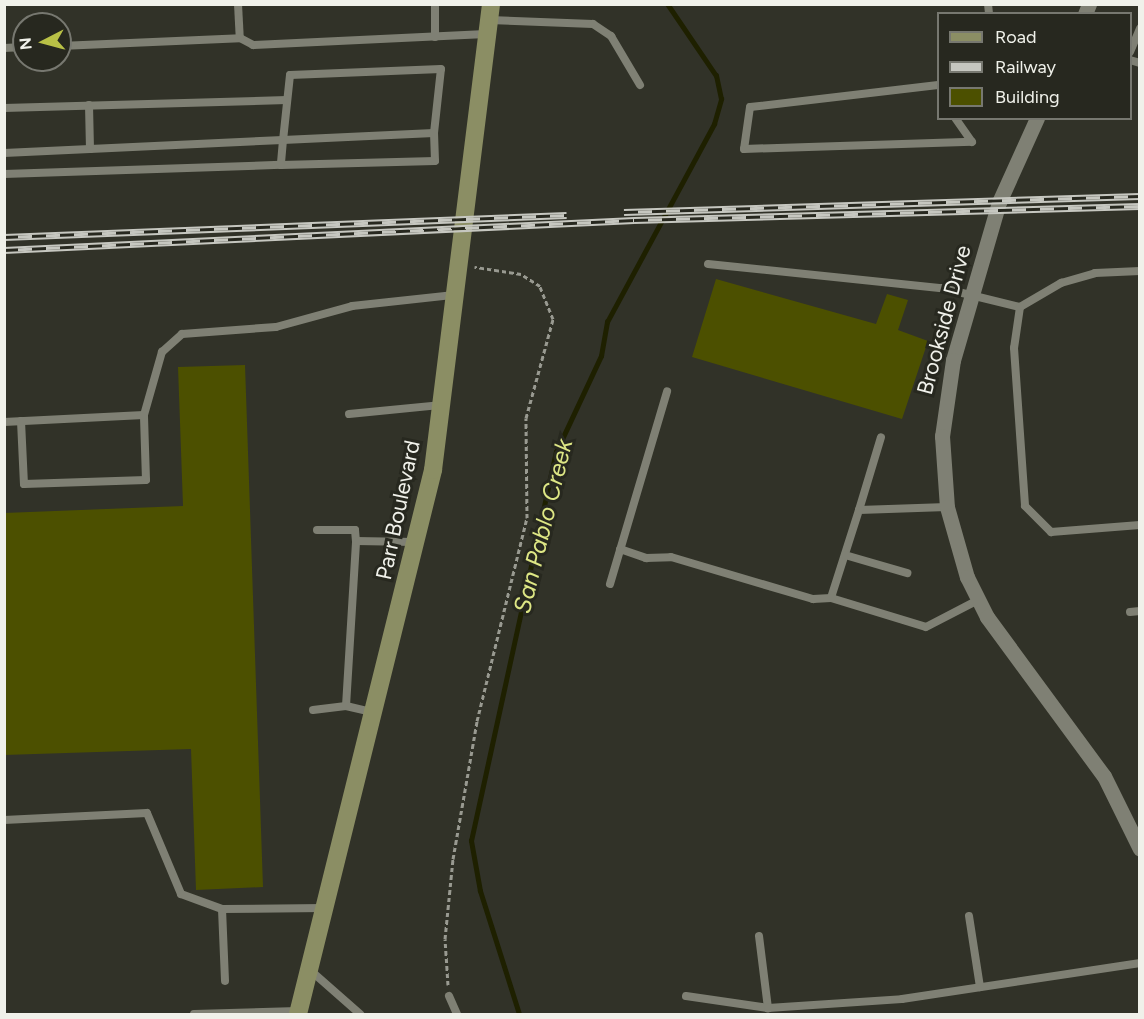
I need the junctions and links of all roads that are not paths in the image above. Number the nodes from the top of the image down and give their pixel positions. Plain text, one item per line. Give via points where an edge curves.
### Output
1 (238, 4) edge
2 (435, 4) edge
3 (489, 19) edge
4 (1140, 28) edge
5 (435, 37) junction
6 (240, 38) junction
7 (72, 45) edge
8 (1132, 49) edge
9 (640, 85) dead end
10 (937, 85) edge
11 (287, 100) junction
12 (89, 105) junction
13 (4, 108) edge
14 (956, 120) edge
15 (1036, 120) edge
16 (434, 133) junction
17 (283, 140) junction
18 (90, 149) junction
19 (4, 153) edge
20 (281, 165) junction
21 (4, 174) edge
22 (708, 264) dead end
23 (1140, 271) edge
24 (973, 293) junction
25 (455, 295) junction
26 (1020, 307) junction
27 (667, 391) dead end
28 (444, 405) junction
29 (349, 414) dead end
30 (144, 415) junction
31 (21, 421) junction
32 (4, 422) edge
33 (880, 437) dead end
34 (947, 507) junction
35 (859, 510) junction
36 (1140, 525) edge
37 (317, 530) dead end
38 (356, 541) junction
39 (418, 542) junction
40 (620, 549) junction
41 (845, 555) junction
42 (907, 573) dead end
43 (609, 584) dead end
44 (831, 598) junction
45 (978, 600) junction
46 (1140, 611) edge
47 (1130, 612) dead end
48 (346, 706) junction
49 (313, 710) dead end
50 (373, 712) junction
51 (4, 820) edge
52 (1140, 849) edge
53 (324, 908) junction
54 (222, 909) junction
55 (969, 916) dead end
56 (759, 936) dead end
57 (1140, 963) edge
58 (309, 969) junction
59 (225, 981) dead end
60 (980, 987) junction
61 (449, 996) road end
62 (686, 996) dead end
63 (768, 1008) junction
64 (298, 1013) edge
65 (194, 1014) edge
66 (360, 1014) edge
67 (457, 1014) edge

1 - 6 lane
2 - 5 lane
3 - 5 lane
3 - 9 lane via 593,24 611,36
3 - 25 street, Parr Boulevard
4 - 8 lane
5 - 6 lane via 253,45
6 - 7 lane
10 - 14 lane via 750,107 744,149 972,142
11 - 12 lane
11 - 16 lane via 290,75 441,69
11 - 17 lane
12 - 13 lane
12 - 18 lane
15 - 24 street, Brookside Drive via 999,202
16 - 17 lane
16 - 20 lane via 435,161
17 - 18 lane
17 - 20 lane
18 - 19 lane
20 - 21 lane
22 - 24 lane
23 - 26 lane via 1073,280
24 - 26 lane
24 - 34 street, Brookside Drive via 945,401
25 - 28 street, Parr Boulevard
25 - 30 lane via 352,306 276,327 182,334 162,352
26 - 36 lane via 1014,348 1025,506 1051,532
27 - 40 lane
28 - 29 lane
28 - 39 street, Parr Boulevard
30 - 31 lane
30 - 31 lane via 146,480 24,484
31 - 32 lane
33 - 35 lane
34 - 35 lane
34 - 45 street, Brookside Drive
35 - 41 lane
37 - 38 lane via 355,530
38 - 39 lane
38 - 48 lane
39 - 50 street, Parr Boulevard
40 - 43 lane
40 - 44 lane via 646,558 671,557 813,599
41 - 42 lane
41 - 44 lane
44 - 45 lane via 926,627
45 - 52 street, Brookside Drive via 1007,649 1104,777
46 - 47 lane
48 - 49 lane
48 - 50 lane
50 - 53 street, Parr Boulevard
51 - 54 lane via 147,813 181,894
53 - 54 lane
53 - 58 street, Parr Boulevard
54 - 59 lane
55 - 60 lane
56 - 63 lane
57 - 60 lane
58 - 64 street, Parr Boulevard
58 - 66 lane
60 - 63 lane
61 - 67 lane
62 - 63 lane
64 - 65 lane

